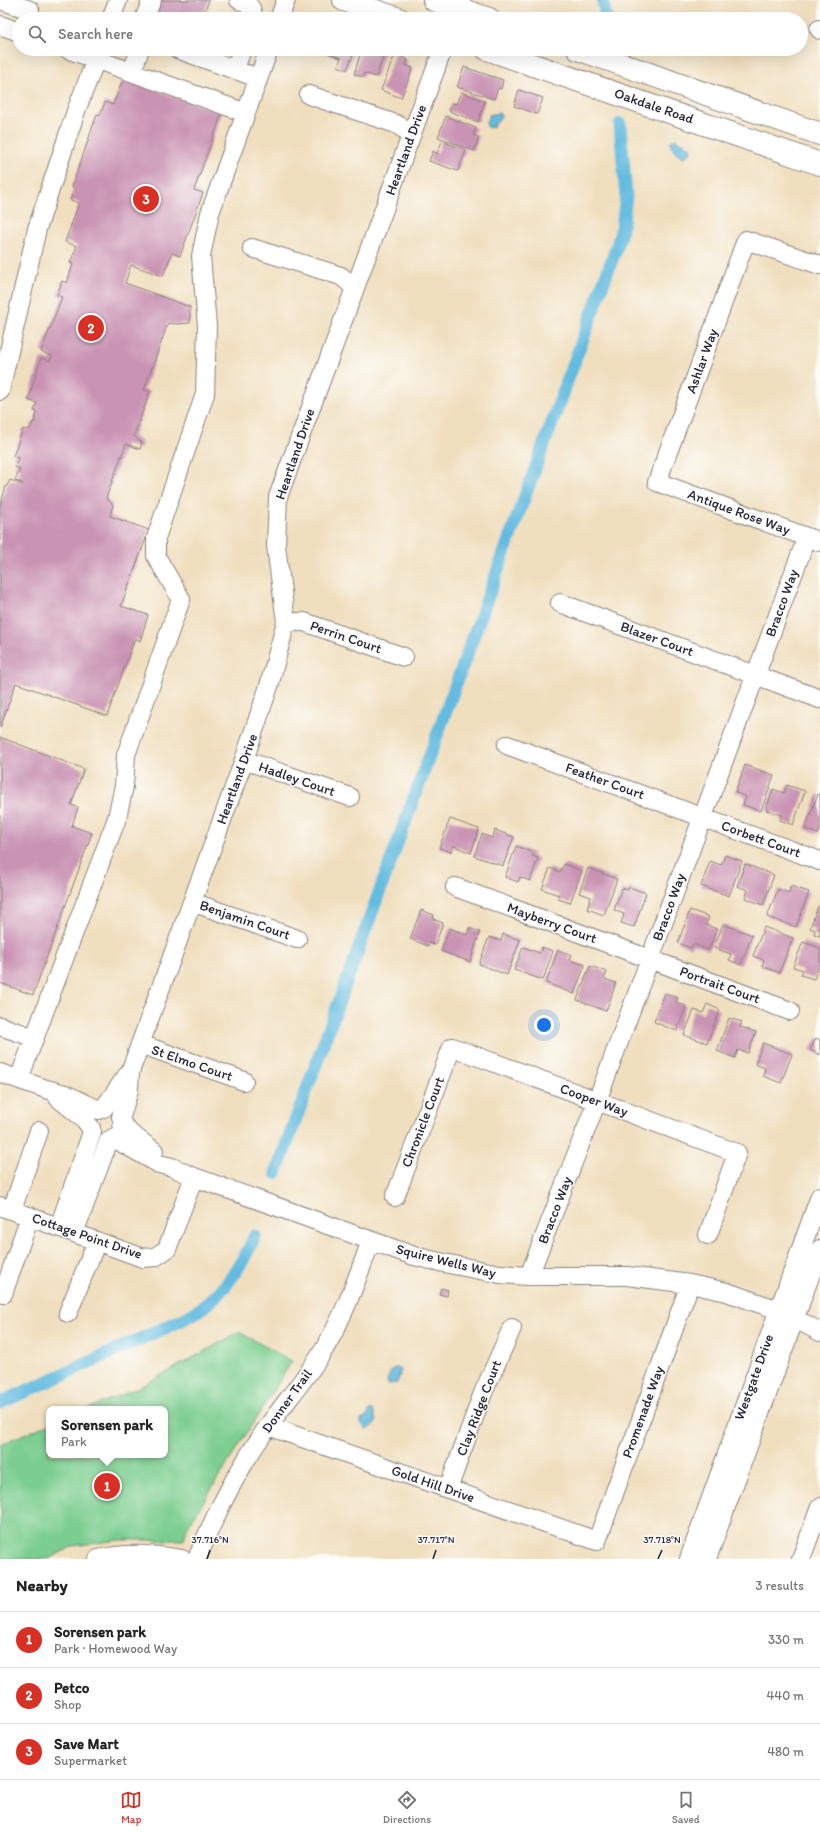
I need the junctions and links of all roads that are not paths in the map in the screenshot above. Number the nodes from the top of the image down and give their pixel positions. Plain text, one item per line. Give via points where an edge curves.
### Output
1 (0, 0) edge
2 (118, 0) edge
3 (152, 0) edge
4 (239, 0) edge
5 (286, 0) edge
6 (344, 0) edge
7 (434, 0) edge
8 (30, 10) edge
9 (114, 12) edge
10 (147, 12) edge
11 (253, 12) edge
12 (282, 12) edge
13 (379, 12) edge
14 (469, 12) edge
15 (0, 25) edge
16 (12, 29) edge
17 (97, 56) edge
18 (102, 56) edge
19 (138, 56) edge
20 (197, 56) edge
21 (240, 56) edge
22 (266, 56) edge
23 (440, 56) edge
24 (507, 56) edge
25 (598, 56) edge
26 (235, 69) junction
27 (132, 72) junction
28 (258, 78) junction
29 (308, 95) dead end
30 (246, 113) junction
31 (412, 134) junction
32 (820, 134) edge
33 (820, 164) edge
34 (252, 248) dead end
35 (820, 265) edge
36 (355, 288) junction
37 (0, 391) edge
38 (657, 482) joint
39 (813, 539) edge
40 (560, 603) dead end
41 (286, 622) junction
42 (404, 657) dead end
43 (755, 675) junction
44 (820, 699) edge
45 (507, 745) dead end
46 (244, 760) junction
47 (350, 797) dead end
48 (702, 817) junction
49 (820, 861) edge
50 (455, 887) dead end
51 (192, 902) junction
52 (297, 939) dead end
53 (650, 959) junction
54 (790, 1011) dead end
55 (0, 1026) edge
56 (35, 1038) junction
57 (140, 1044) junction
58 (452, 1048) joint
59 (130, 1072) junction
60 (0, 1073) edge
61 (19, 1079) junction
62 (244, 1081) dead end
63 (46, 1089) junction
64 (597, 1101) junction
65 (102, 1109) junction
66 (92, 1130) junction
67 (116, 1130) junction
68 (39, 1131) dead end
69 (194, 1177) junction
70 (84, 1184) junction
71 (820, 1196) edge
72 (395, 1197) dead end
73 (6, 1208) edge
74 (30, 1216) junction
75 (67, 1230) junction
76 (708, 1235) dead end
77 (372, 1240) junction
78 (97, 1241) junction
79 (820, 1248) edge
80 (530, 1276) junction
81 (690, 1284) junction
82 (3, 1294) dead end
83 (779, 1310) junction
84 (68, 1314) dead end
85 (795, 1320) junction
86 (512, 1328) dead end
87 (820, 1332) edge
88 (268, 1426) junction
89 (448, 1489) junction
90 (820, 1507) edge
91 (597, 1541) joint
92 (98, 1559) edge
93 (182, 1559) edge
94 (197, 1559) edge
95 (689, 1559) edge
96 (707, 1559) edge
97 (801, 1559) edge

1 - 8 street
2 - 9 street
3 - 10 street
4 - 11 street via 251,6
5 - 12 street
6 - 13 main road
7 - 14 main road
15 - 16 street
17 - 37 street via 37,229
18 - 27 street
19 - 27 street
20 - 26 street
21 - 26 street
22 - 28 street
23 - 31 street, Heartland Drive
24 - 33 main road, Oakdale Road
25 - 32 main road, Oakdale Road
26 - 28 street
27 - 30 street
28 - 30 street
29 - 31 street via 396,124
30 - 56 street via 210,213 201,256 207,326 205,394 156,538 156,556 181,599 126,755 124,786 117,818
31 - 36 street, Heartland Drive
34 - 36 street via 341,276
35 - 38 street, Ashlar Way via 746,240
36 - 41 street, Heartland Drive via 278,497 276,546
38 - 39 street, Antique Rose Way
39 - 43 street, Bracco Way
40 - 43 street, Blazer Court
41 - 42 street, Perrin Court via 304,622
41 - 46 street, Heartland Drive via 269,686
43 - 44 street, Blazer Court
43 - 48 street, Bracco Way
45 - 48 street, Feather Court
46 - 47 street, Hadley Court
46 - 51 street, Heartland Drive
48 - 49 street, Corbett Court
48 - 53 street, Bracco Way
50 - 53 street, Mayberry Court
51 - 52 street, Benjamin Court
51 - 57 street, Heartland Drive
53 - 54 street, Portrait Court
53 - 64 street, Bracco Way
55 - 56 street
56 - 61 street
57 - 59 street, Heartland Drive
57 - 62 street, St Elmo Court
58 - 64 street, Cooper Way
58 - 72 street, Chronicle Court
59 - 65 street, Heartland Drive
59 - 67 street, Heartland Drive via 129,1090
60 - 61 street
61 - 63 street
63 - 65 street
63 - 66 street via 83,1118
64 - 76 street, Cooper Way via 737,1153
64 - 80 street, Bracco Way
65 - 66 street via 92,1117
65 - 67 street via 111,1108 117,1112
66 - 67 street via 102,1139
66 - 70 street
67 - 69 street, Squire Wells Way via 159,1164
67 - 70 street, Heartland Drive
68 - 73 street
69 - 77 street, Squire Wells Way
69 - 78 street, Cottage Point Drive via 167,1249 156,1257 143,1258
70 - 75 street
71 - 83 street, Westgate Drive
73 - 74 street, Cottage Point Drive
74 - 75 street, Cottage Point Drive
74 - 82 street
75 - 78 street, Cottage Point Drive
77 - 80 street, Squire Wells Way via 414,1256 444,1263 500,1274
77 - 88 street, Donner Trail via 336,1327 318,1359
78 - 84 street
79 - 85 street, Westgate Drive
80 - 81 street, Squire Wells Way via 627,1276
81 - 83 street, Squire Wells Way via 727,1292
81 - 91 street, Promenade Way
83 - 85 street, Squire Wells Way
83 - 95 street, Westgate Drive
85 - 87 street, Squire Wells Way
85 - 96 street, Westgate Drive
86 - 89 street, Clay Ridge Court via 483,1393
88 - 89 street, Gold Hill Drive
88 - 94 street, Donner Trail via 221,1504
89 - 91 street, Gold Hill Drive
90 - 97 street
92 - 93 street via 133,1554

